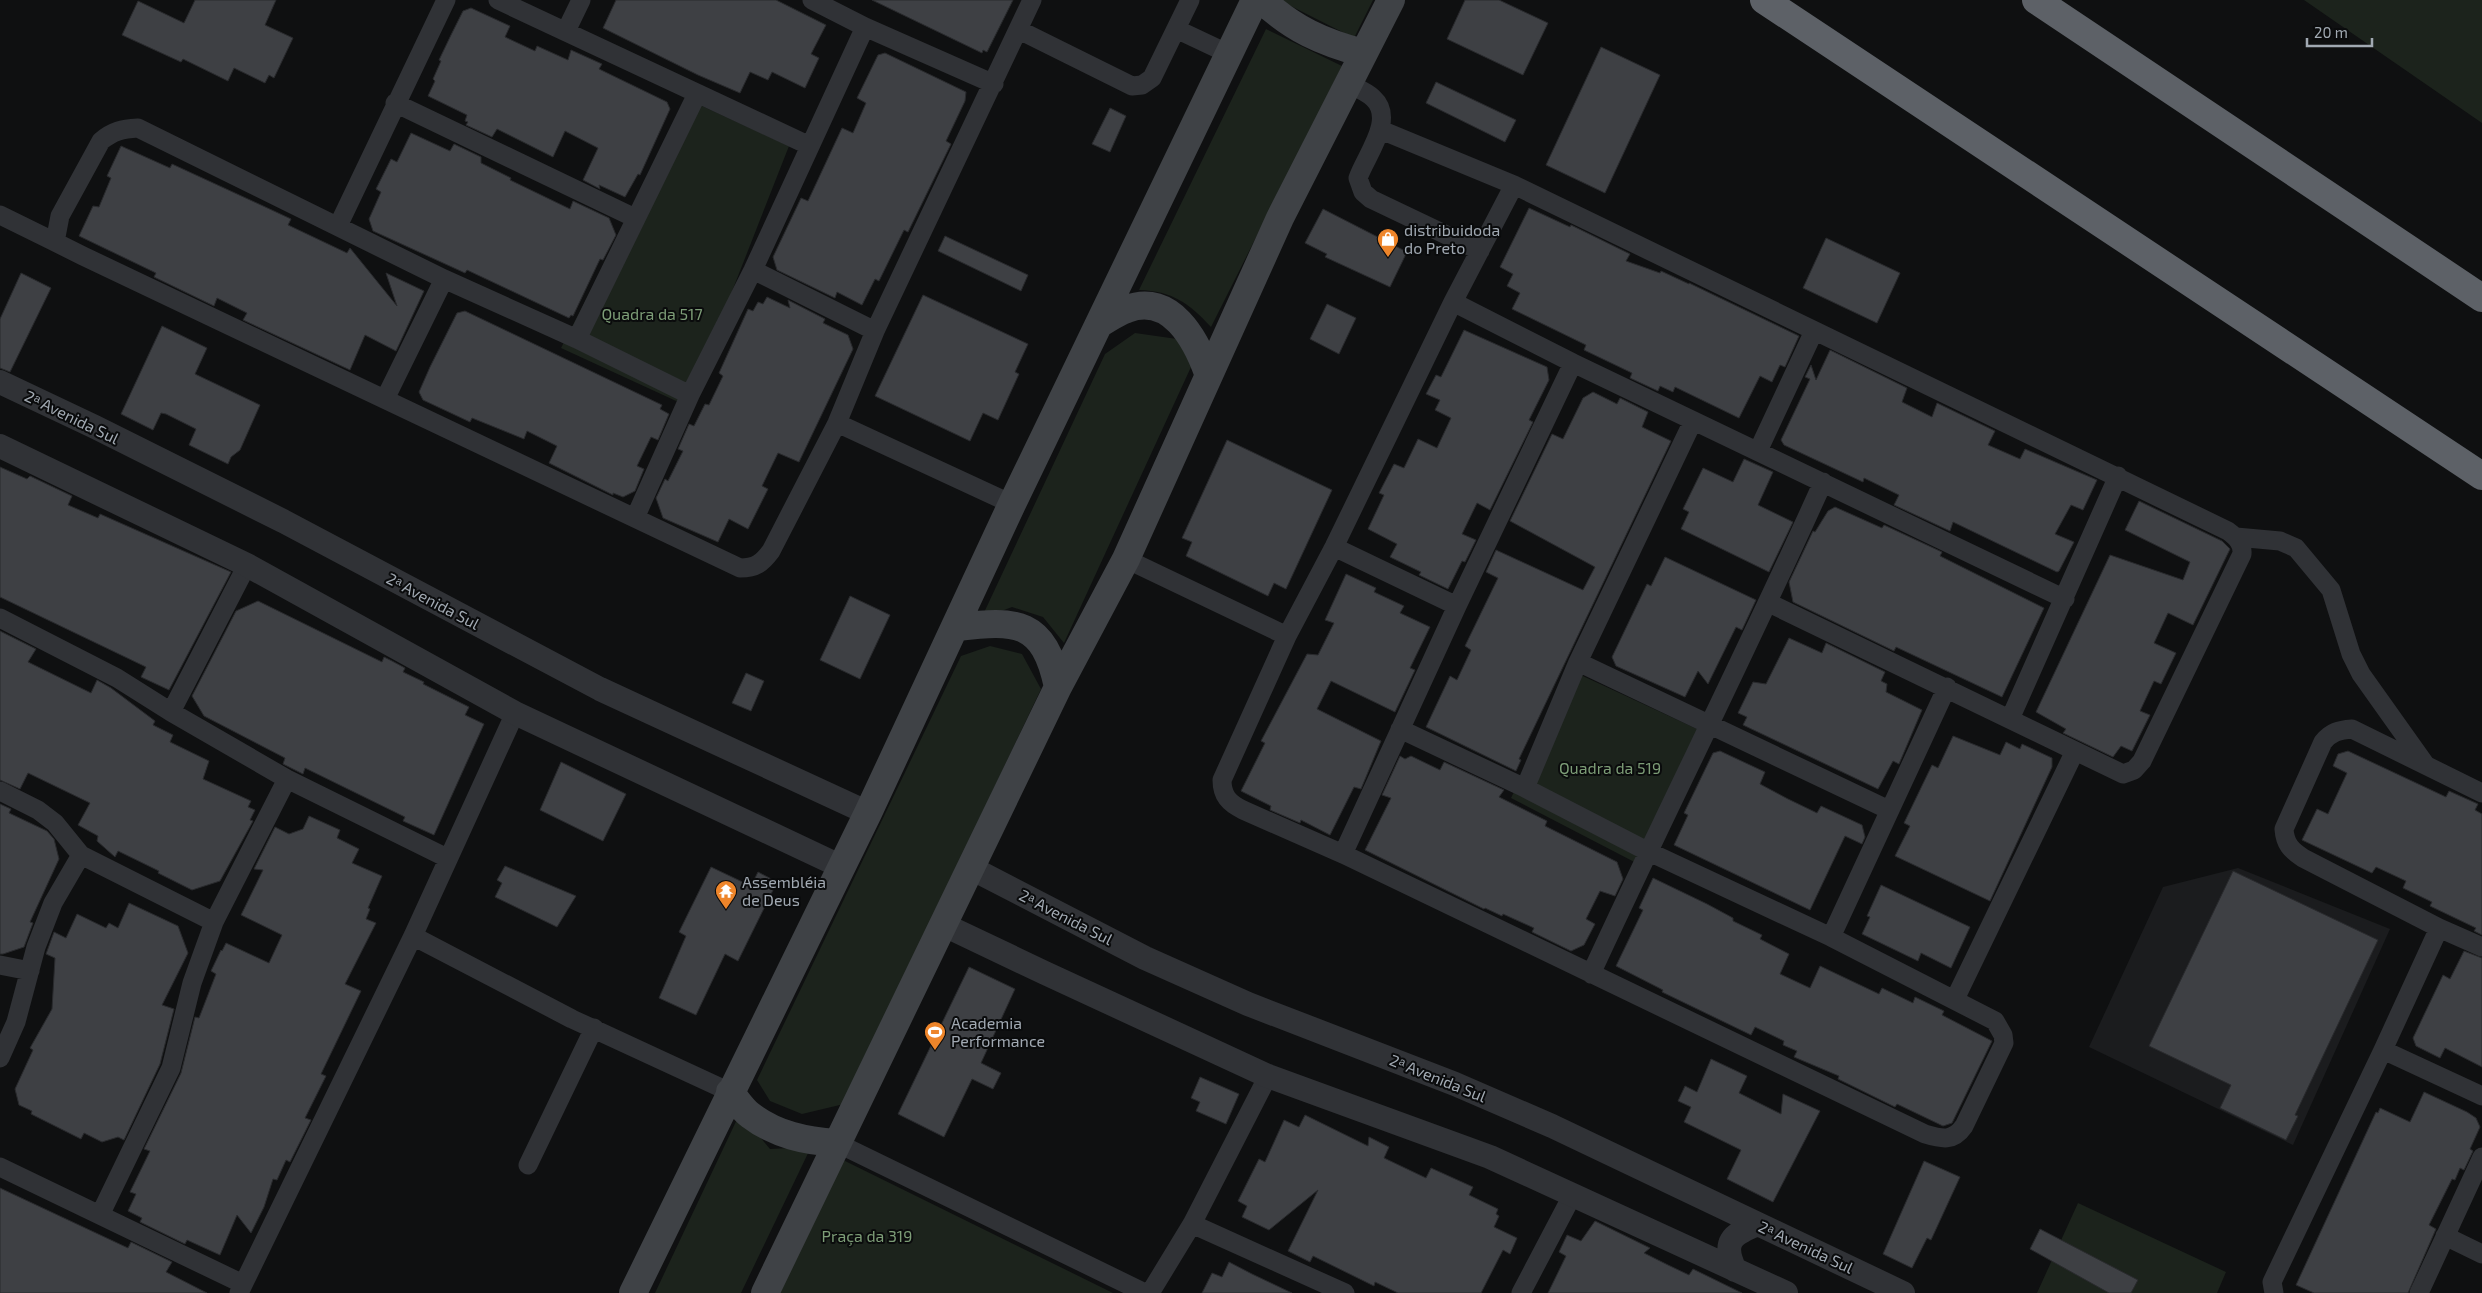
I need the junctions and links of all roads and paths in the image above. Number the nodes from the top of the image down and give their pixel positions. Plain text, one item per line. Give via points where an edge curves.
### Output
1 (446, 0) edge
2 (498, 0) edge
3 (581, 0) edge
4 (812, 0) edge
5 (1032, 0) edge
6 (1190, 0) edge
7 (1255, 0) edge
8 (1262, 0) edge
9 (1391, 0) edge
10 (1764, 0) edge
11 (2036, 0) edge
12 (865, 27) junction
13 (1176, 29) junction
14 (1019, 30) junction
15 (566, 31) junction
16 (1363, 53) junction
17 (1229, 54) junction
18 (994, 84) junction
19 (1349, 84) junction
20 (696, 94) junction
21 (395, 103) junction
22 (1382, 130) junction
23 (810, 146) junction
24 (1514, 185) junction
25 (0, 215) edge
26 (635, 218) junction
27 (338, 226) junction
28 (55, 242) junction
29 (1480, 251) junction
30 (753, 270) junction
31 (444, 280) junction
32 (2482, 298) edge
33 (1453, 302) junction
34 (1099, 324) junction
35 (875, 331) junction
36 (1814, 331) junction
37 (577, 339) junction
38 (1573, 363) junction
39 (1208, 374) junction
40 (0, 382) edge
41 (690, 395) junction
42 (385, 399) junction
43 (1693, 421) junction
44 (838, 423) junction
45 (0, 446) edge
46 (1758, 451) junction
47 (2118, 476) junction
48 (2482, 476) edge
49 (1823, 482) junction
50 (1012, 504) junction
51 (635, 518) junction
52 (2236, 537) junction
53 (1334, 548) junction
54 (1126, 559) junction
55 (247, 565) junction
56 (2065, 599) junction
57 (1769, 603) junction
58 (1457, 606) junction
59 (0, 618) edge
60 (956, 626) junction
61 (1287, 636) junction
62 (1578, 662) junction
63 (1058, 687) junction
64 (1947, 687) junction
65 (171, 712) junction
66 (515, 713) junction
67 (2010, 719) junction
68 (1708, 724) junction
69 (1400, 729) junction
70 (2075, 751) junction
71 (2426, 766) junction
72 (287, 780) junction
73 (1525, 788) junction
74 (0, 791) edge
75 (2482, 793) edge
76 (1889, 810) junction
77 (868, 814) junction
78 (1648, 851) junction
79 (1343, 854) junction
80 (81, 855) junction
81 (447, 858) junction
82 (842, 867) junction
83 (971, 868) junction
84 (214, 922) junction
85 (942, 924) junction
86 (2438, 928) junction
87 (413, 936) junction
88 (1831, 938) junction
89 (2482, 947) edge
90 (0, 965) edge
91 (30, 970) junction
92 (1591, 974) junction
93 (1955, 999) junction
94 (594, 1028) junction
95 (2383, 1050) junction
96 (0, 1058) edge
97 (1268, 1076) junction
98 (730, 1092) junction
99 (2482, 1096) edge
100 (837, 1143) junction
101 (2482, 1157) edge
102 (528, 1165) dead end
103 (0, 1167) edge
104 (1573, 1194) junction
105 (100, 1214) junction
106 (1192, 1224) junction
107 (1758, 1224) junction
108 (2445, 1236) junction
109 (2482, 1254) edge
110 (1735, 1270) junction
111 (241, 1289) edge
112 (633, 1293) edge
113 (764, 1293) edge
114 (1145, 1293) edge
115 (1150, 1293) edge
116 (1345, 1293) edge
117 (1521, 1293) edge
118 (1786, 1293) edge
119 (1903, 1293) edge
120 (2274, 1293) edge
121 (2419, 1293) edge

1 - 21 street
2 - 15 street
3 - 15 street
4 - 12 street
5 - 14 street
6 - 13 street
7 - 17 main road
8 - 16 main road via 1302,31 1329,44
9 - 16 main road
10 - 48 highway
11 - 32 highway
12 - 18 street
12 - 23 street
13 - 14 street via 1152,78 1142,85 1132,86
13 - 17 street
14 - 18 street
15 - 20 street
16 - 19 main road
17 - 34 main road
18 - 35 street
19 - 22 street via 1375,100 1382,117
19 - 39 main road via 1280,218
20 - 23 street
20 - 26 street
21 - 26 street
21 - 27 street
22 - 24 street
22 - 29 street via 1358,178 1363,192 1371,199
23 - 30 street
24 - 29 street
24 - 36 street
25 - 28 street
26 - 37 street
27 - 28 street via 138,128 111,133 101,141 60,216
27 - 31 street
28 - 42 street
29 - 33 street
30 - 35 street
30 - 41 street
31 - 37 street
31 - 42 street
33 - 38 street
33 - 53 street
34 - 39 main road via 1127,308 1148,306 1168,312 1187,329
34 - 50 main road
35 - 44 street
36 - 46 street
36 - 47 street
37 - 41 street
38 - 43 street
38 - 58 street
39 - 54 main road
40 - 77 street, 2ᵃ Avenida Sul via 283,521 600,689
41 - 51 street
42 - 51 street
43 - 46 street
43 - 62 street
44 - 50 street
44 - 51 street via 771,551 762,563 752,568 740,568
45 - 55 street
46 - 49 street
47 - 52 street
47 - 56 street
49 - 56 street
49 - 57 street
50 - 60 main road
52 - 70 street via 2242,554 2142,761 2134,770 2123,774
52 - 71 street via 2280,541 2296,548 2302,555 2331,590 2351,654 2361,674
53 - 58 street
53 - 61 street
54 - 61 street
54 - 63 main road
55 - 65 street
55 - 66 street
56 - 67 street
57 - 64 street
57 - 68 street
58 - 69 street
59 - 65 street via 117,678
60 - 63 main road via 1017,624 1044,647 1054,668
60 - 77 main road
61 - 79 street via 1222,780 1222,790 1232,804
62 - 68 street
62 - 73 street
63 - 83 main road
64 - 67 street
64 - 76 street
65 - 72 street
66 - 81 street
66 - 82 street
67 - 70 street
68 - 76 street
68 - 78 street
69 - 73 street
69 - 79 street
70 - 93 street
71 - 75 street
71 - 86 street via 2352,729 2333,732 2323,742 2284,829 2290,849 2303,858
72 - 81 street
72 - 84 street
73 - 78 street
74 - 80 street via 56,823
76 - 88 street
77 - 82 main road
78 - 88 street
78 - 92 street
79 - 92 street
80 - 84 street
80 - 91 street via 53,903
81 - 87 street
82 - 98 main road
83 - 85 main road
83 - 107 street, 2ᵃ Avenida Sul via 1145,958 1248,1004 1455,1084 1552,1126
84 - 105 street via 192,983 170,1068
85 - 97 street
85 - 100 main road
86 - 89 street
86 - 95 street
87 - 94 street
87 - 111 street
88 - 93 street
90 - 91 street
91 - 96 street via 16,1022
92 - 93 street via 1925,1134 1948,1139 1958,1135 1964,1126 2004,1044 1995,1021
94 - 98 street
94 - 102 street
95 - 99 street
95 - 120 street via 2272,1282
97 - 104 street via 1490,1157
97 - 106 street
98 - 100 main road via 749,1115 777,1131 805,1141
98 - 112 main road
100 - 113 main road
100 - 114 street
101 - 108 street
103 - 105 street
104 - 110 street
104 - 117 street
105 - 111 street
106 - 115 street
106 - 116 street
107 - 110 street via 1734,1237 1729,1245 1728,1255
107 - 119 street, 2ᵃ Avenida Sul
108 - 109 street
108 - 121 street
110 - 118 street

